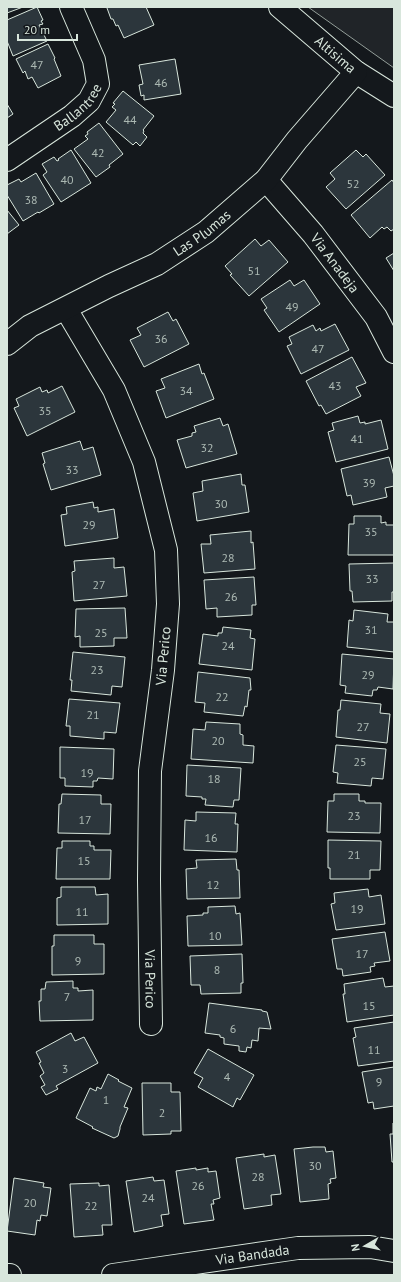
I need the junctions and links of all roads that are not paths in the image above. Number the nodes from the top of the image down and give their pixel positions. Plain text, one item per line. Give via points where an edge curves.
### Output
1 (71, 7) edge
2 (280, 7) edge
3 (356, 72) junction
4 (394, 96) edge
5 (7, 160) edge
6 (266, 180) junction
7 (66, 309) junction
8 (7, 344) edge
9 (394, 352) edge
10 (151, 1024) dead end
11 (394, 1250) edge
12 (113, 1275) edge

1 - 5 street, Ballantree via 94,60 98,84 89,101 72,116
2 - 3 street, Altisima
3 - 4 street, Altisima
3 - 6 street, Las Plumas
6 - 7 street, Las Plumas via 206,232 157,264
6 - 9 street, Via Anadeja via 313,234 376,317
7 - 8 street, Las Plumas via 30,326
7 - 10 street, Via Perico via 114,390 144,462 166,550 168,604 150,772
11 - 12 street, Via Bandada via 370,1247 298,1248

